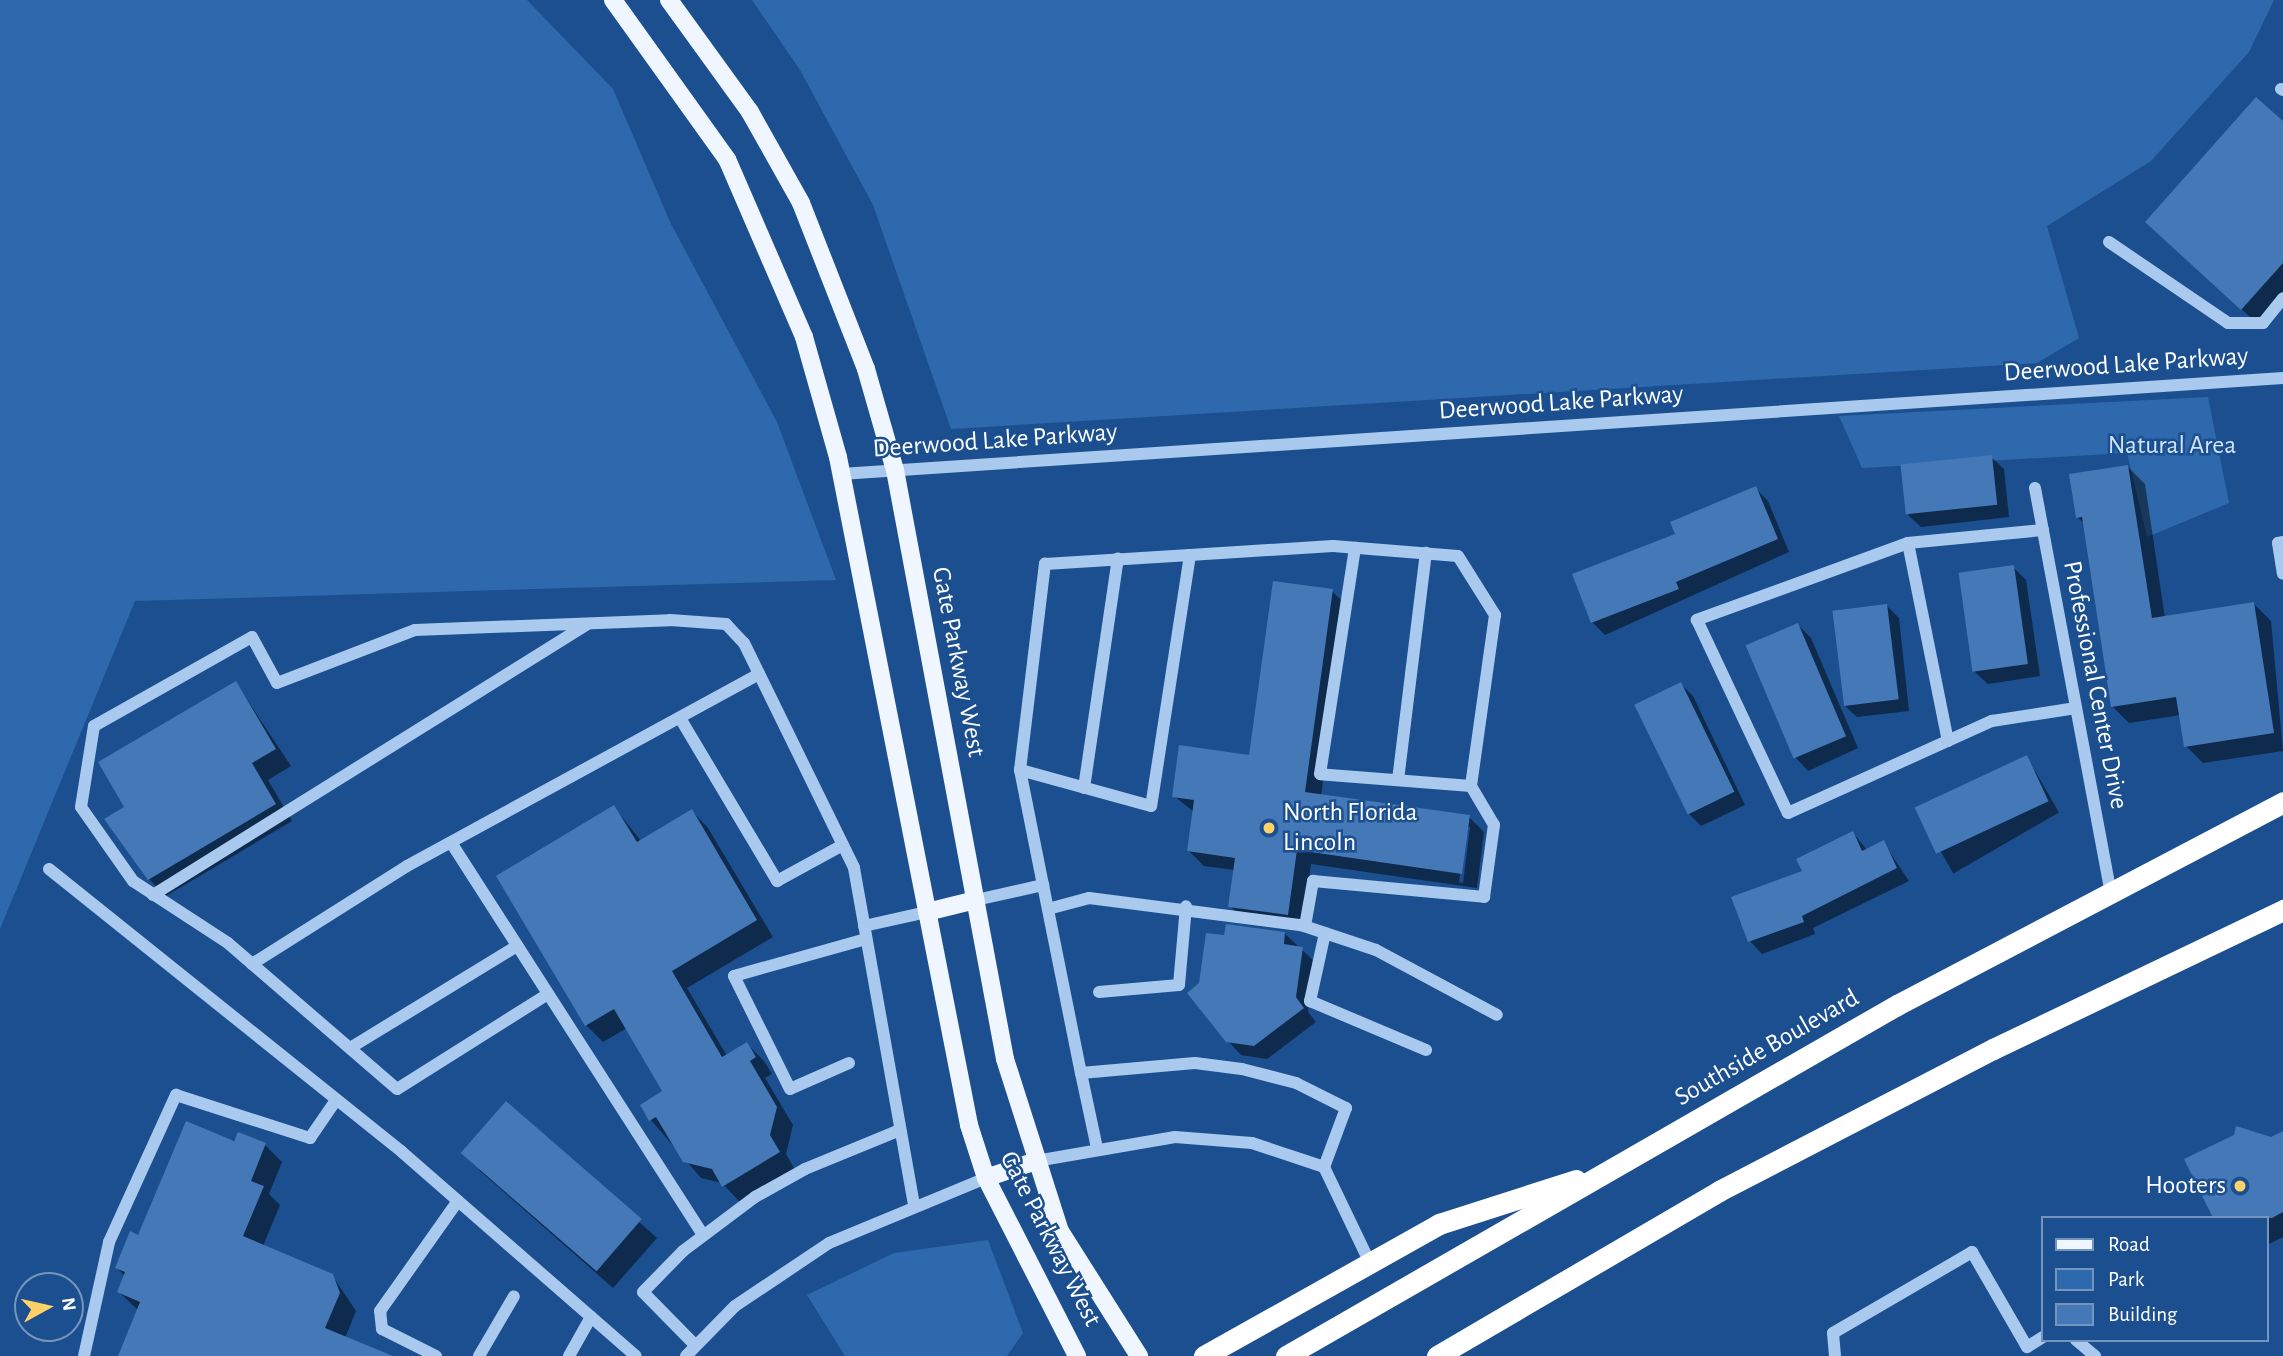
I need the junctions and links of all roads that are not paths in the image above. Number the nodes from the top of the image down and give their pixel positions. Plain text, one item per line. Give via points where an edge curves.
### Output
1 (613, 0) edge
2 (668, 0) edge
3 (2109, 242) dead end
4 (2283, 298) edge
5 (2283, 377) edge
6 (895, 470) junction
7 (841, 474) junction
8 (2035, 488) dead end
9 (2043, 530) junction
10 (1908, 542) junction
11 (2283, 542) edge
12 (1356, 548) junction
13 (1426, 553) junction
14 (1191, 555) junction
15 (1118, 559) junction
16 (2283, 573) edge
17 (589, 623) junction
18 (759, 674) junction
19 (2076, 708) junction
20 (680, 718) junction
21 (1948, 741) junction
22 (1020, 770) junction
23 (1398, 780) junction
24 (1471, 786) junction
25 (1084, 788) junction
26 (2283, 802) edge
27 (452, 844) junction
28 (843, 845) junction
29 (49, 869) dead end
30 (1043, 885) junction
31 (2110, 890) junction
32 (153, 895) junction
33 (976, 900) junction
34 (1186, 906) junction
35 (1048, 909) junction
36 (2283, 910) edge
37 (927, 912) junction
38 (864, 926) junction
39 (1305, 926) junction
40 (1325, 933) junction
41 (866, 939) junction
42 (517, 946) junction
43 (252, 964) junction
44 (1099, 992) dead end
45 (548, 994) junction
46 (1497, 1015) dead end
47 (350, 1048) junction
48 (1426, 1050) dead end
49 (849, 1063) dead end
50 (1081, 1073) junction
51 (336, 1100) junction
52 (900, 1130) junction
53 (1097, 1148) junction
54 (1036, 1161) junction
55 (1618, 1166) junction
56 (1324, 1167) junction
57 (986, 1178) junction
58 (458, 1201) junction
59 (914, 1206) junction
60 (703, 1235) junction
61 (1370, 1263) junction
62 (514, 1296) dead end
63 (591, 1317) junction
64 (2042, 1337) edge
65 (2078, 1342) edge
66 (695, 1345) junction
67 (2030, 1351) edge
68 (83, 1356) edge
69 (436, 1356) edge
70 (479, 1356) edge
71 (569, 1356) edge
72 (636, 1356) edge
73 (686, 1356) edge
74 (1077, 1356) edge
75 (1139, 1356) edge
76 (1204, 1356) edge
77 (1286, 1356) edge
78 (1437, 1356) edge
79 (1835, 1356) edge
80 (2095, 1356) edge

1 - 7 main road, Gate Parkway West via 727,159 804,337
2 - 6 main road, Gate Parkway West via 750,112 801,203 866,369
3 - 4 street via 2228,323 2263,323
5 - 6 street, Deerwood Lake Parkway
6 - 7 street, Deerwood Lake Parkway
6 - 33 main road, Gate Parkway West
7 - 37 main road, Gate Parkway West
8 - 9 street, Professional Center Drive
9 - 10 street
9 - 19 street, Professional Center Drive
10 - 21 street
10 - 21 street via 1697,620 1788,813
11 - 16 street via 2278,543
12 - 13 street
12 - 14 street
12 - 23 street via 1320,774
13 - 23 street
13 - 24 street via 1458,556 1495,615
14 - 15 street
14 - 25 street via 1151,806
15 - 22 street via 1045,564
15 - 25 street
17 - 18 street via 718,621 737,632
17 - 32 street
17 - 32 street via 415,630 277,682 252,637 94,726 81,807 133,881
18 - 20 street
18 - 28 street
19 - 21 street via 1992,721
19 - 31 street, Professional Center Drive
20 - 27 street
20 - 28 street via 777,881
22 - 25 street
22 - 30 street
23 - 24 street
24 - 39 street via 1494,825 1484,897 1313,881
26 - 31 highway, Southside Boulevard
27 - 42 street
27 - 43 street via 350,899
28 - 38 street via 854,868
29 - 51 street
30 - 33 street
30 - 35 street
31 - 55 highway, Southside Boulevard
32 - 43 street
33 - 37 main road
33 - 54 main road, Gate Parkway West via 1005,1059
34 - 35 street via 1089,898
34 - 39 street
34 - 44 street via 1180,985
35 - 50 street
36 - 78 highway via 1993,1049 1718,1191
37 - 38 street
37 - 57 main road, Gate Parkway West
38 - 41 street
39 - 40 street
40 - 46 street via 1376,950
40 - 48 street via 1310,1001
41 - 49 street via 734,976 790,1089
41 - 52 street
42 - 45 street
42 - 47 street
43 - 47 street
45 - 47 street via 397,1088
45 - 60 street
50 - 53 street
50 - 56 street via 1195,1063 1296,1083 1346,1108
51 - 58 street
51 - 68 street via 310,1138 176,1096 109,1242
52 - 59 street
52 - 60 street via 804,1168
53 - 54 street
53 - 56 street via 1210,1138 1252,1143
54 - 57 main road
54 - 75 main road, Gate Parkway West via 1060,1231
55 - 61 highway via 1439,1224
55 - 77 highway, Southside Boulevard
56 - 61 street
57 - 59 street
57 - 74 main road, Gate Parkway West
58 - 63 street
58 - 69 street via 380,1311 382,1329
59 - 66 street via 829,1243 775,1275
60 - 66 street via 643,1292
61 - 76 highway
62 - 70 street
63 - 71 street
63 - 72 street
64 - 67 street
65 - 80 street
66 - 73 street
67 - 79 street via 1972,1252 1833,1334

